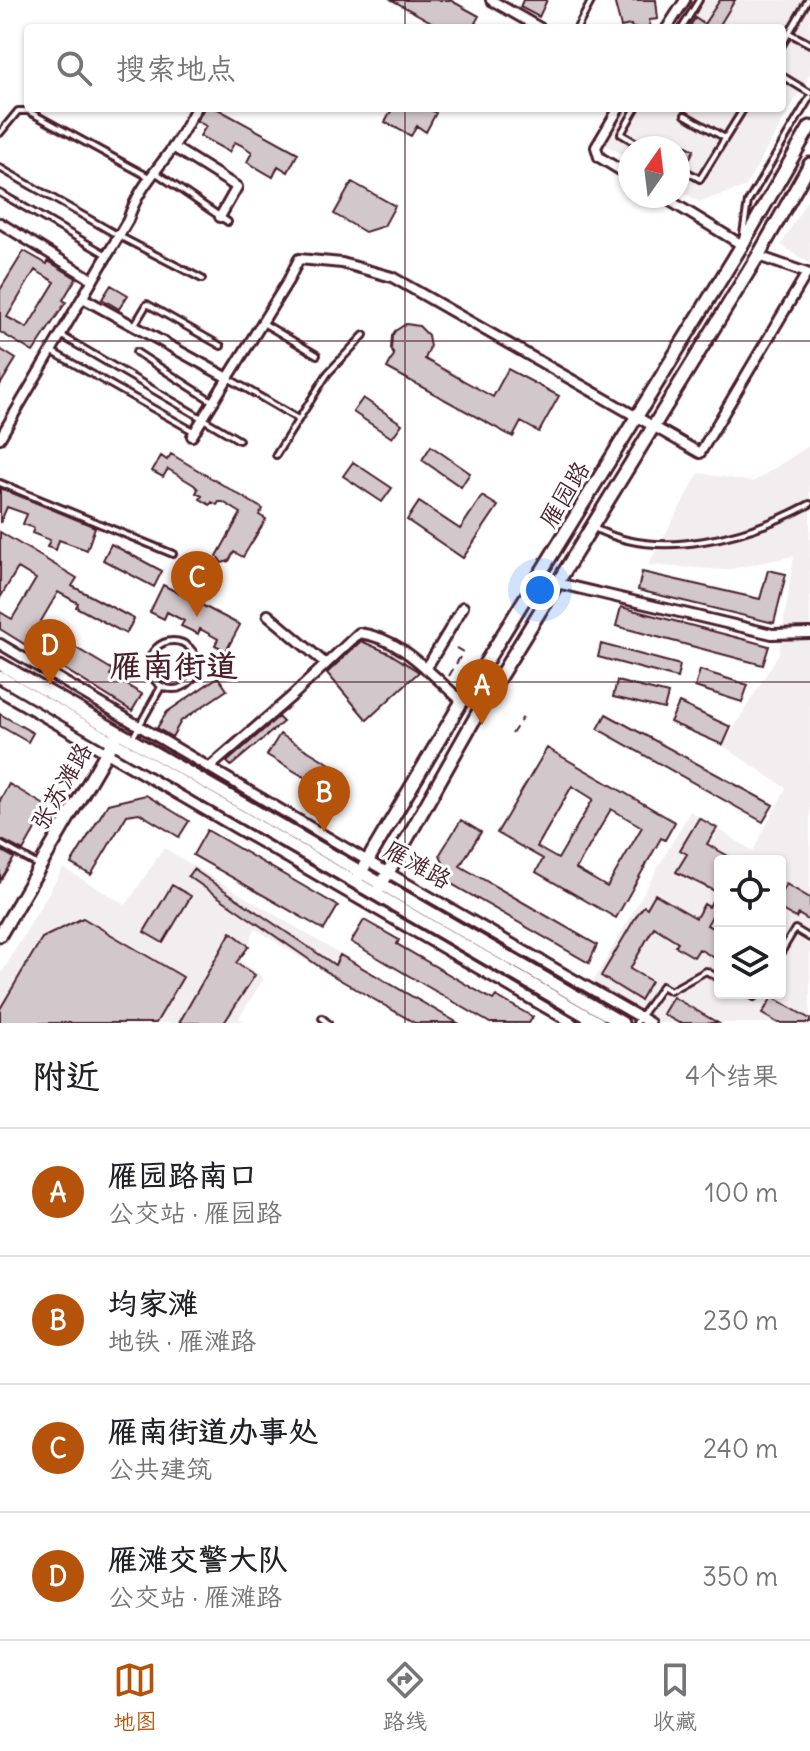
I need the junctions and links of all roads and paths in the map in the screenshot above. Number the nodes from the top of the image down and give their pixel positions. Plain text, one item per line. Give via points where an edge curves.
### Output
1 (491, 0) edge
2 (592, 0) edge
3 (685, 0) edge
4 (699, 0) edge
5 (808, 0) edge
6 (533, 24) edge
7 (579, 24) edge
8 (670, 24) edge
9 (684, 24) edge
10 (789, 33) junction
11 (786, 38) edge
12 (810, 44) edge
13 (786, 79) edge
14 (810, 95) edge
15 (24, 111) edge
16 (30, 112) edge
17 (194, 112) edge
18 (617, 112) edge
19 (634, 112) edge
20 (741, 112) edge
21 (685, 115) dead end
22 (810, 127) edge
23 (0, 133) edge
24 (624, 136) edge
25 (725, 138) junction
26 (173, 147) junction
27 (810, 164) edge
28 (0, 168) edge
29 (618, 169) edge
30 (151, 174) junction
31 (690, 174) edge
32 (0, 193) edge
33 (682, 208) edge
34 (224, 219) joint
35 (0, 223) edge
36 (119, 236) junction
37 (742, 245) junction
38 (107, 255) junction
39 (758, 256) junction
40 (202, 279) dead end
41 (93, 280) junction
42 (83, 298) junction
43 (263, 323) junction
44 (135, 325) junction
45 (61, 335) junction
46 (364, 335) dead end
47 (221, 346) dead end
48 (51, 351) junction
49 (136, 352) dead end
50 (317, 355) dead end
51 (228, 378) junction
52 (214, 402) junction
53 (635, 417) junction
54 (204, 419) junction
55 (298, 419) junction
56 (652, 426) junction
57 (194, 434) joint
58 (0, 438) edge
59 (239, 440) dead end
60 (276, 455) dead end
61 (0, 483) edge
62 (810, 504) edge
63 (592, 527) junction
64 (173, 554) dead end
65 (557, 583) junction
66 (463, 607) dead end
67 (268, 615) dead end
68 (810, 633) edge
69 (443, 640) junction
70 (0, 644) edge
71 (0, 664) edge
72 (326, 664) junction
73 (426, 669) junction
74 (0, 677) edge
75 (446, 680) dead end
76 (161, 687) junction
77 (0, 691) edge
78 (462, 701) junction
79 (523, 717) dead end
80 (125, 718) junction
81 (140, 725) junction
82 (512, 734) dead end
83 (132, 740) junction
84 (112, 742) junction
85 (210, 767) junction
86 (0, 844) edge
87 (366, 860) junction
88 (40, 867) junction
89 (390, 872) junction
90 (357, 877) junction
91 (379, 890) junction
92 (347, 894) junction
93 (0, 935) edge
94 (810, 938) edge
95 (786, 944) edge
96 (714, 976) edge
97 (322, 1018) dead end
98 (642, 1021) edge
99 (328, 1023) edge
100 (572, 1023) edge
101 (599, 1023) edge
102 (622, 1023) edge

1 - 6 street
2 - 7 lane
3 - 8 street
4 - 9 lane
5 - 10 lane
10 - 11 lane
10 - 12 lane
13 - 14 lane
14 - 37 lane via 748,202
15 - 23 lane via 18,111
16 - 30 lane
17 - 26 street
18 - 29 street via 596,147 599,157
19 - 24 lane
20 - 25 lane
21 - 25 lane
22 - 37 main road, 雁园路
25 - 31 lane via 700,179
26 - 30 street
26 - 34 street via 237,187
27 - 39 main road, 雁园路
28 - 36 lane
30 - 34 lane
30 - 36 street
32 - 38 lane
33 - 37 street
35 - 41 street
36 - 38 street
36 - 40 lane
37 - 39 main road
37 - 53 main road, 雁园路
38 - 41 street
39 - 56 main road, 雁园路
39 - 56 street via 807,273 700,453
41 - 42 street
42 - 44 street
42 - 45 street
43 - 50 lane
43 - 51 street
43 - 53 street via 299,259 342,263 392,277
44 - 47 lane via 147,304
44 - 51 street
45 - 48 street
45 - 54 lane
46 - 55 lane via 328,373
48 - 57 lane
48 - 58 street
49 - 52 lane
51 - 52 street
51 - 55 lane
52 - 54 street
53 - 56 street
53 - 78 main road, 雁园路
54 - 57 street
54 - 59 lane
55 - 60 lane
56 - 63 main road, 雁园路
61 - 64 lane
62 - 63 lane via 738,534 688,543 643,543
63 - 65 main road, 雁园路
65 - 68 street via 772,634
65 - 89 main road, 雁园路
66 - 69 street
67 - 72 street
69 - 73 street
69 - 75 path via 463,652
70 - 80 street, 雁滩路
71 - 84 main road, 雁滩路
72 - 73 street via 359,633 374,635 417,658
72 - 85 street
73 - 78 street
74 - 84 main road, 雁滩路
76 - 76 lane via 180,688 195,676 196,658 184,643 166,642 151,654 149,672
76 - 81 lane
77 - 84 street, 雁滩路
78 - 87 main road, 雁园路
79 - 82 path
80 - 81 street, 雁滩路
80 - 84 street
81 - 83 lane
81 - 85 street, 雁滩路
83 - 84 main road, 雁滩路
83 - 90 main road, 雁滩路
84 - 88 main road, 张苏滩路
84 - 90 main road, 雁滩路
84 - 92 street, 雁滩路
85 - 87 street, 雁滩路
86 - 88 lane
87 - 89 street, 雁滩路
87 - 90 main road, 雁园路
88 - 93 main road, 张苏滩路
89 - 91 main road, 雁园路
89 - 98 street, 雁滩路
90 - 91 main road, 雁滩路
90 - 92 street
91 - 101 main road, 雁滩路
91 - 102 main road, 雁滩路
92 - 100 street, 雁滩路
94 - 95 lane via 795,929
96 - 98 lane via 706,971 670,991 662,986
97 - 99 lane

